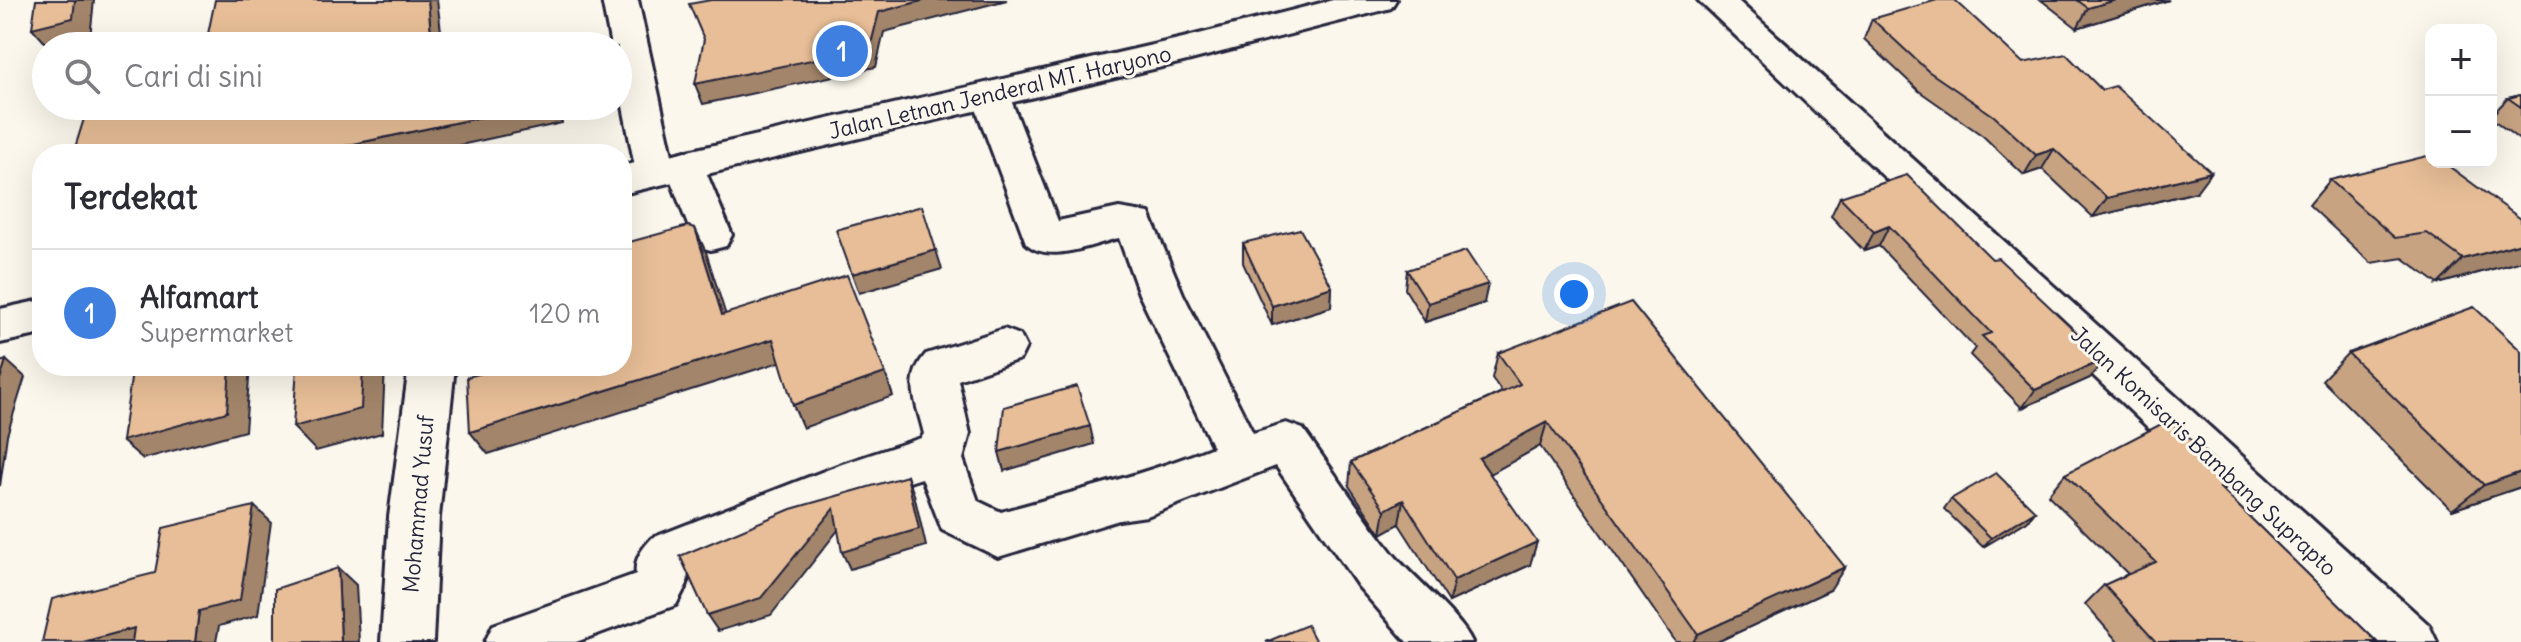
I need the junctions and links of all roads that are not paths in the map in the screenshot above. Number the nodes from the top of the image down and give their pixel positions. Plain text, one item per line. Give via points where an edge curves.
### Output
1 (620, 0) edge
2 (1378, 0) edge
3 (1716, 0) edge
4 (626, 32) edge
5 (632, 59) edge
6 (990, 95) junction
7 (655, 173) edge
8 (711, 235) dead end
9 (32, 319) edge
10 (0, 326) edge
11 (1004, 347) dead end
12 (431, 376) edge
13 (937, 453) junction
14 (1241, 457) junction
15 (407, 642) edge
16 (511, 642) edge
17 (1446, 642) edge
18 (2411, 642) edge

1 - 4 street
2 - 6 street, Jalan Letnan Jenderal MT. Haryono
3 - 18 street, Jalan Komisaris Bambang Suprapto
5 - 7 street
6 - 7 street, Jalan Letnan Jenderal MT. Haryono
6 - 14 street via 1048,239 1134,224 1161,294
7 - 8 street
9 - 10 street
11 - 13 street via 942,367 934,376 947,434 946,445
12 - 15 street, Mohammad Yusuf via 414,517
13 - 14 street via 959,515 998,535 1147,495
13 - 16 street via 859,478 670,554 660,565 658,589
14 - 17 street via 1280,442 1290,446 1376,570

